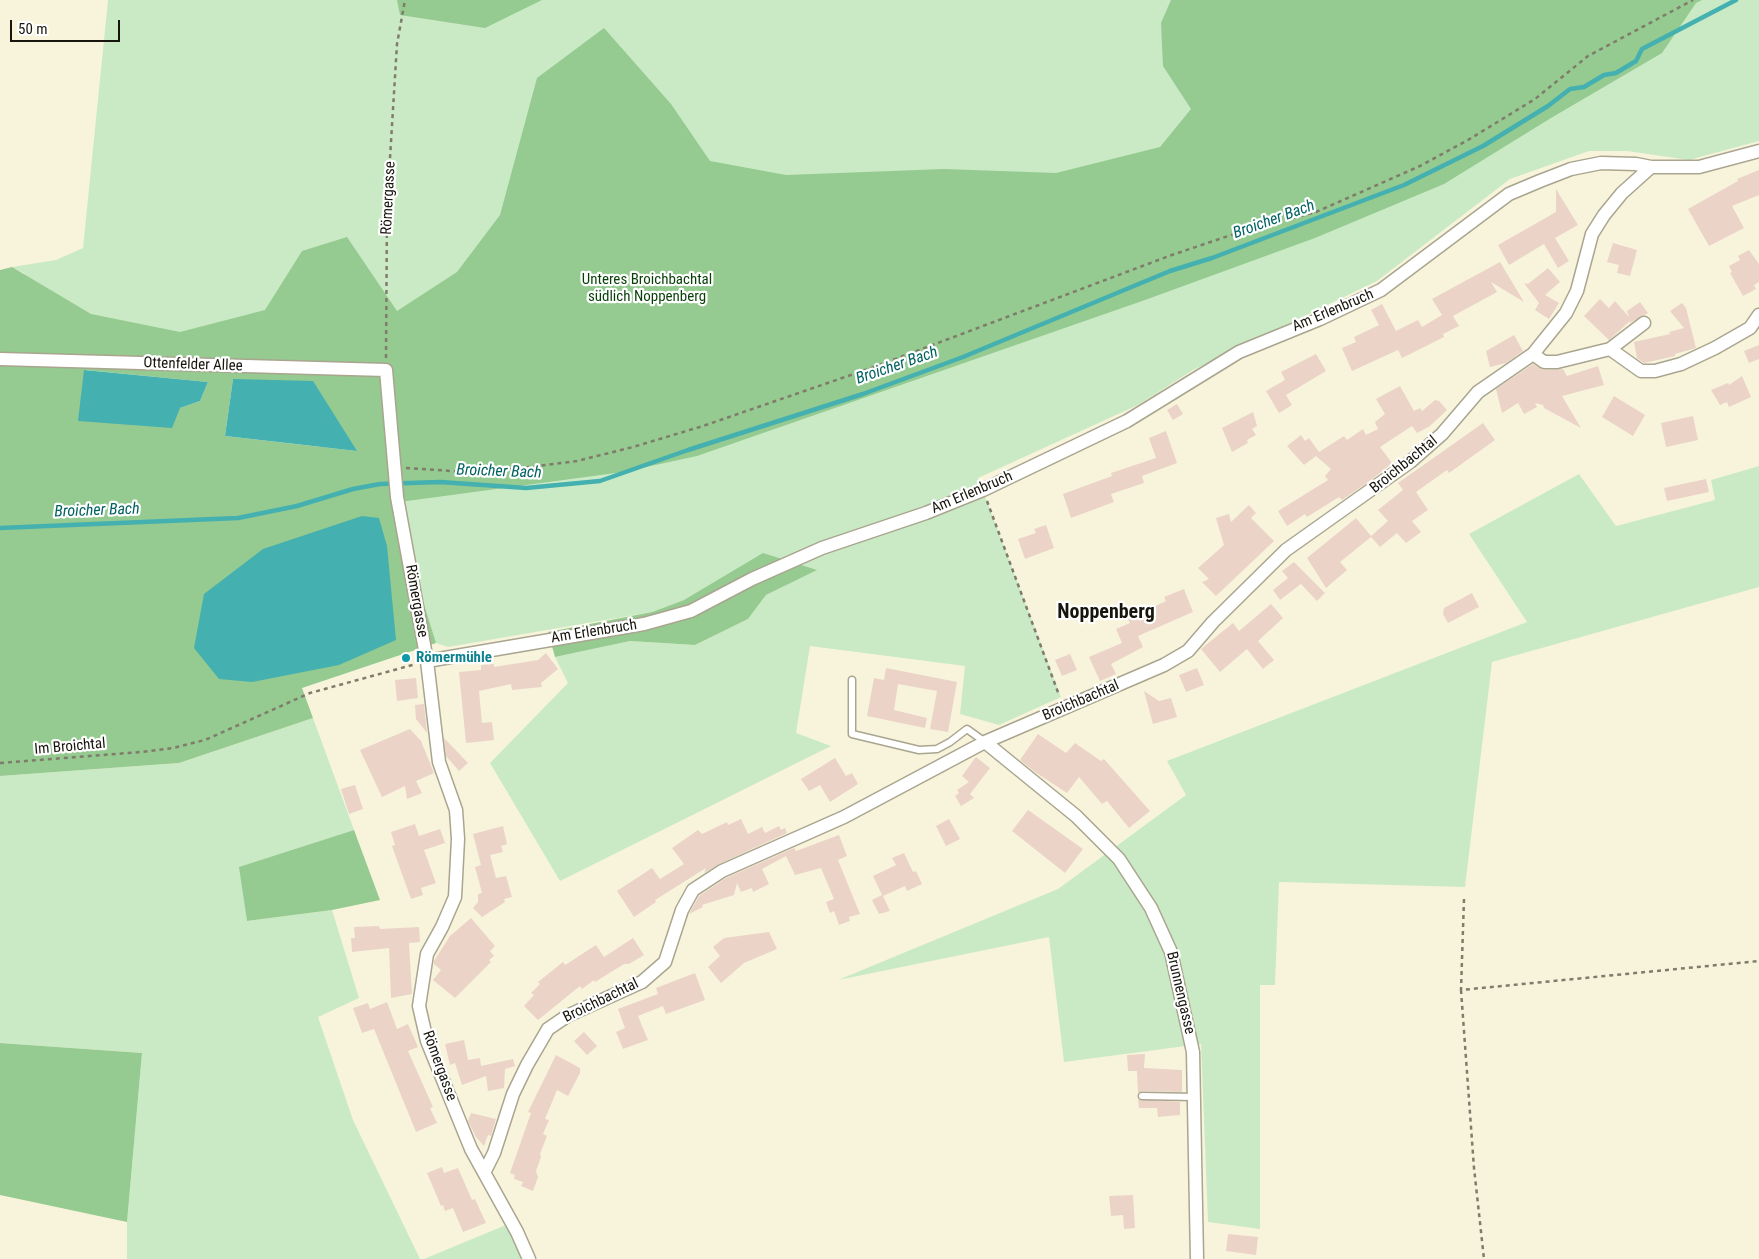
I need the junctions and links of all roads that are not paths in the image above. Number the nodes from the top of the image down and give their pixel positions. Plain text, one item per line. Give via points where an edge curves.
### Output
1 (1759, 151) edge
2 (1651, 167) junction
3 (1759, 315) edge
4 (1644, 324) dead end
5 (1610, 349) junction
6 (1533, 354) junction
7 (0, 359) edge
8 (386, 370) joint
9 (427, 661) junction
10 (852, 680) dead end
11 (985, 742) junction
12 (1142, 1096) dead end
13 (1194, 1097) junction
14 (485, 1171) junction
15 (529, 1259) edge
16 (1196, 1259) edge

1 - 2 street, Am Erlenbruch via 1699,166
2 - 6 street, Broichbachtal via 1622,193 1592,234 1577,290 1566,313
2 - 9 street, Am Erlenbruch via 1601,163 1571,169 1509,194 1381,290 1239,352 1127,421 983,490 822,548 690,611 644,624
3 - 5 street via 1750,328 1715,348 1655,371 1641,371
4 - 5 street
5 - 6 street via 1557,362 1544,362
6 - 11 street, Broichbachtal via 1478,392 1442,434 1410,462 1286,550 1188,651 1164,665
7 - 8 street, Ottenfelder Allee
8 - 9 street, Römergasse via 397,497
9 - 14 street, Römergasse via 439,762 456,810 458,839 455,897 427,954 419,1006 427,1041 471,1149
10 - 11 lane via 852,734 919,750 937,749 967,729
11 - 13 street, Brunnengasse via 1076,816 1119,859 1152,908 1171,952 1193,1052
11 - 14 street, Broichbachtal via 844,817 722,871 693,890 682,910 665,962 642,982 567,1016 548,1029 513,1094
12 - 13 lane
13 - 16 street, Brunnengasse
14 - 15 street, Römergasse

